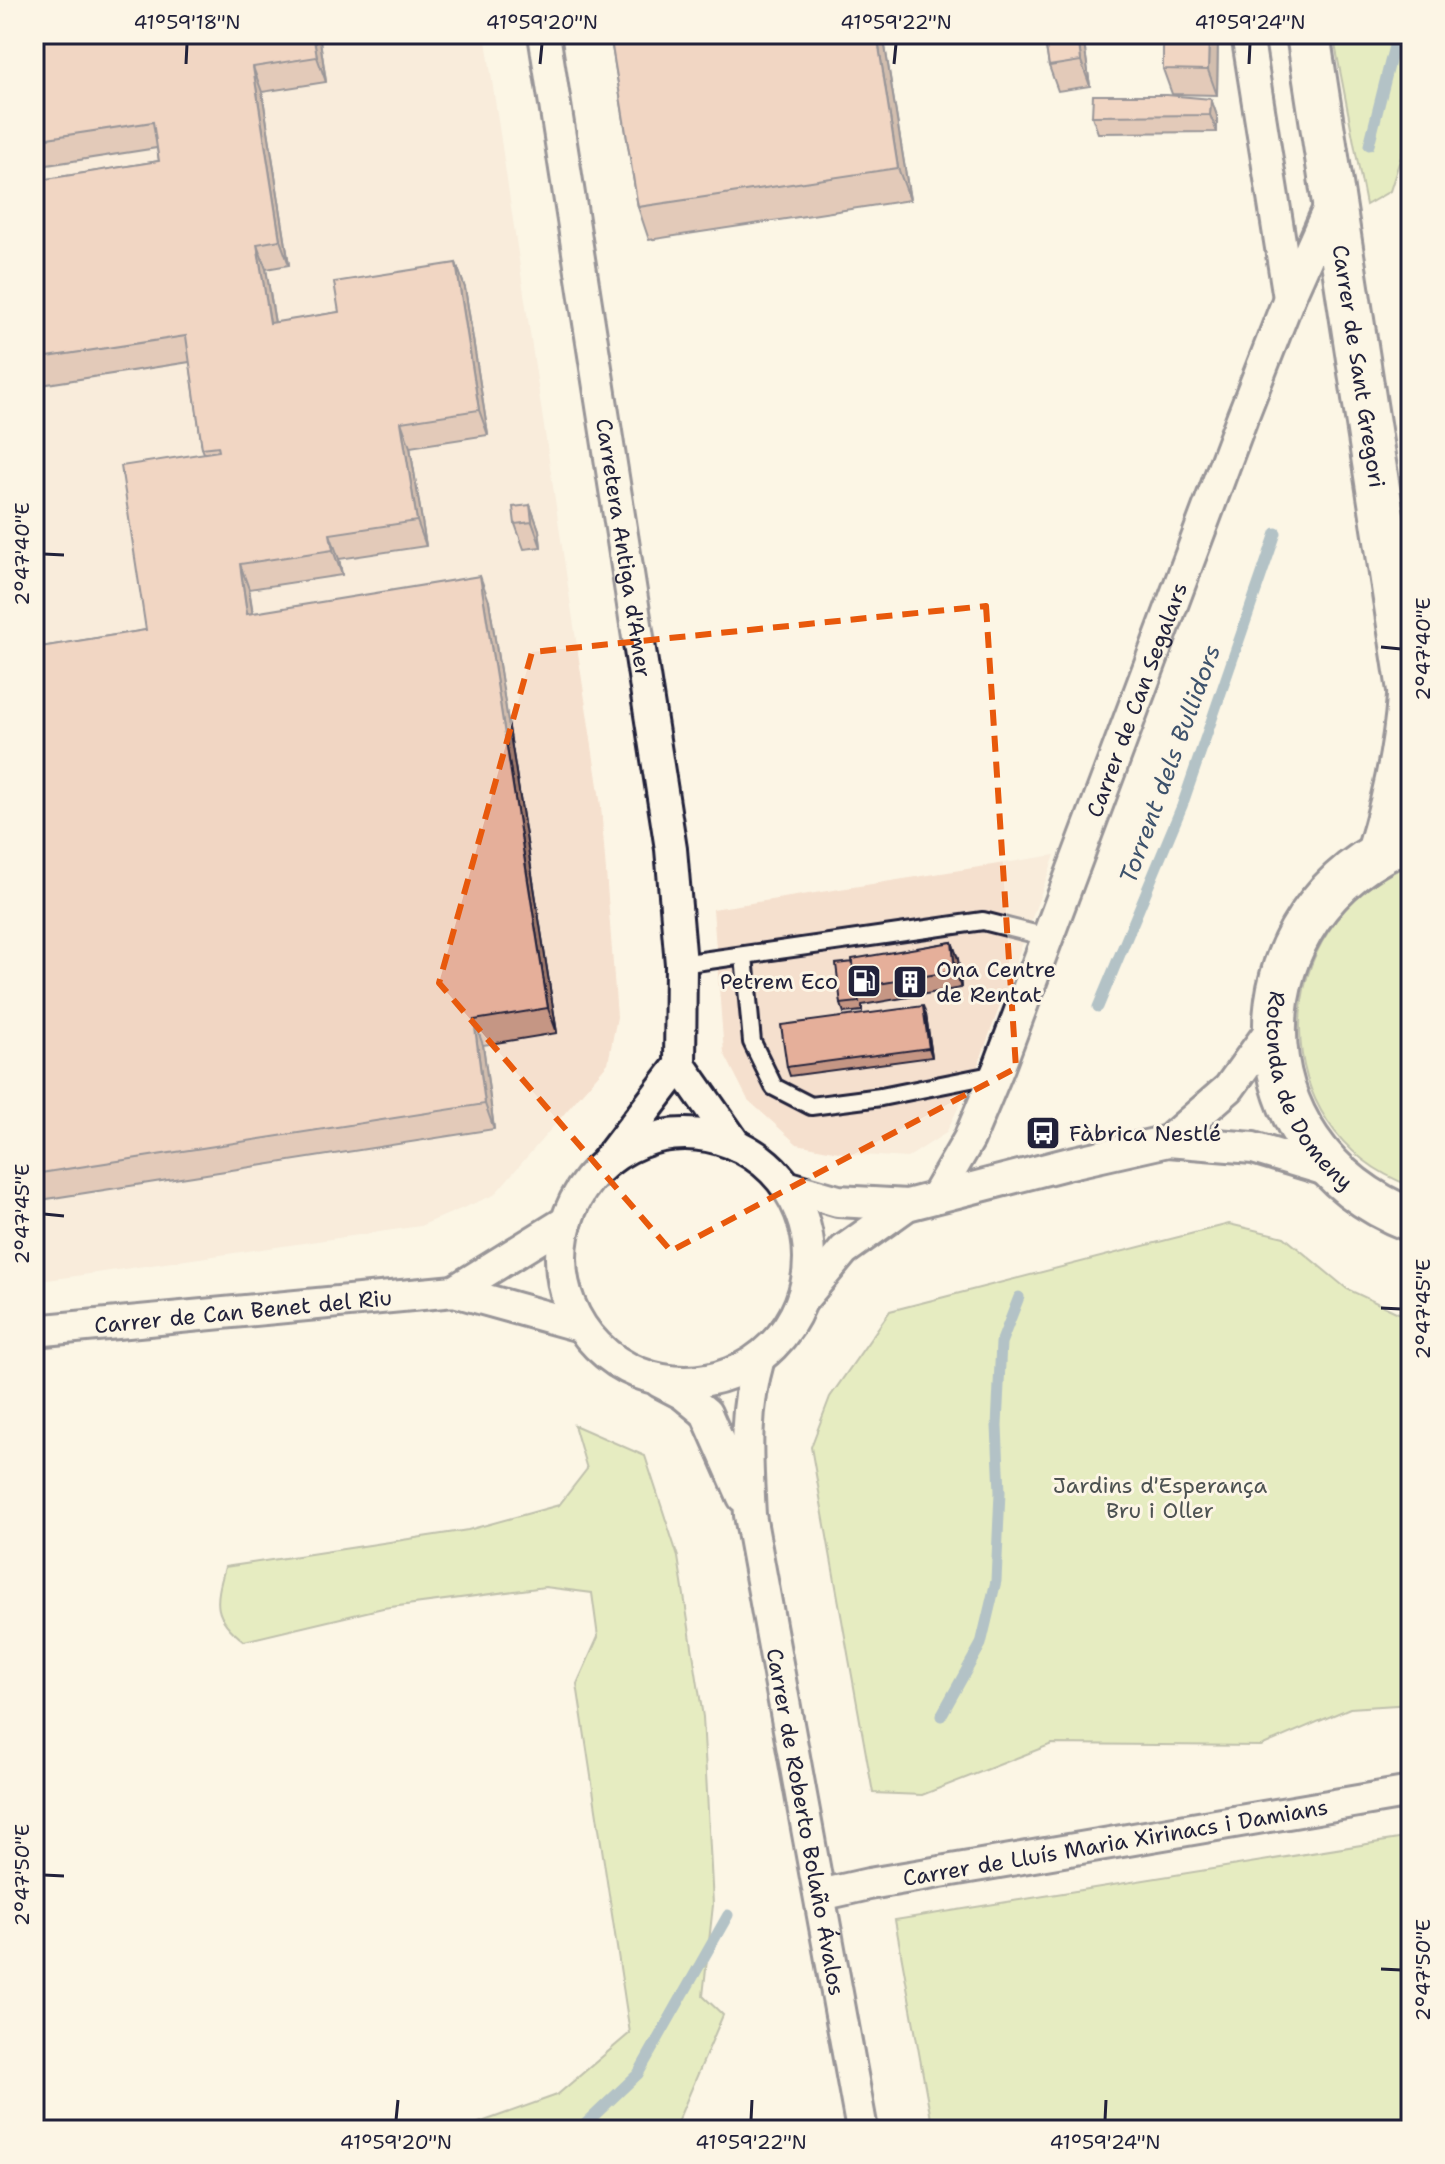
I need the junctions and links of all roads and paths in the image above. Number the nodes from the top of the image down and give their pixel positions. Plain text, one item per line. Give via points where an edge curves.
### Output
1 (544, 34) edge
2 (1247, 34) edge
3 (1308, 34) edge
4 (1333, 199) junction
5 (1289, 298) junction
6 (1410, 700) edge
7 (1394, 846) edge
8 (1047, 937) junction
9 (744, 956) junction
10 (681, 964) junction
11 (1275, 1024) junction
12 (680, 1065) junction
13 (996, 1074) junction
14 (1168, 1141) junction
15 (736, 1145) junction
16 (606, 1162) junction
17 (1336, 1173) junction
18 (786, 1186) junction
19 (936, 1196) junction
20 (907, 1205) junction
21 (1411, 1220) edge
22 (567, 1221) junction
23 (454, 1291) junction
24 (801, 1303) junction
25 (580, 1326) junction
26 (34, 1331) edge
27 (759, 1358) junction
28 (651, 1378) junction
29 (750, 1515) junction
30 (1411, 1792) edge
31 (820, 1895) junction
32 (862, 2130) edge

1 - 10 street, Carretera Antiga d'Amer via 671,849
2 - 5 street
3 - 4 main road, Carrer de Sant Gregori
4 - 5 street, Carrer de Can Segalars
4 - 6 main road, Carrer de Sant Gregori
5 - 8 street, Carrer de Can Segalars
6 - 7 main road, Carrer de Sant Gregori
7 - 11 main road, Rotonda de Domeny via 1336,884 1304,925 1283,973
8 - 9 lane via 983,921
8 - 13 street, Carrer de Can Segalars
9 - 10 lane
9 - 13 lane via 752,1042 774,1087 811,1106
10 - 12 street, Carretera Antiga d'Amer
11 - 14 street via 1229,1088
11 - 17 main road, Rotonda de Domeny via 1289,1105
12 - 15 street
12 - 16 street
13 - 19 street, Carrer de Can Segalars via 969,1139
14 - 17 street via 1253,1148
14 - 19 street
15 - 16 street via 703,1135 669,1135 636,1144
15 - 18 street via 764,1162
16 - 22 street via 582,1189
17 - 21 main road, Rotonda de Domeny via 1376,1204
18 - 20 street via 838,1201
18 - 24 street via 807,1242
19 - 20 street
20 - 24 street via 844,1250
22 - 23 street, Carrer de Can Benet del Riu
22 - 25 street via 563,1283
23 - 25 street, Carrer de Can Benet del Riu
23 - 26 street, Carrer de Can Benet del Riu
24 - 27 street via 784,1333
25 - 28 street via 611,1359
27 - 28 street via 716,1379 683,1383
27 - 29 street, Carrer de Roberto Bolaño Ávalos via 746,1426
28 - 29 street, Carrer de Roberto Bolaño Ávalos via 706,1413
29 - 31 street, Carrer de Roberto Bolaño Ávalos
30 - 31 street, Carrer de Lluís Maria Xirinacs i Damians
31 - 32 street, Carrer de Roberto Bolaño Ávalos

